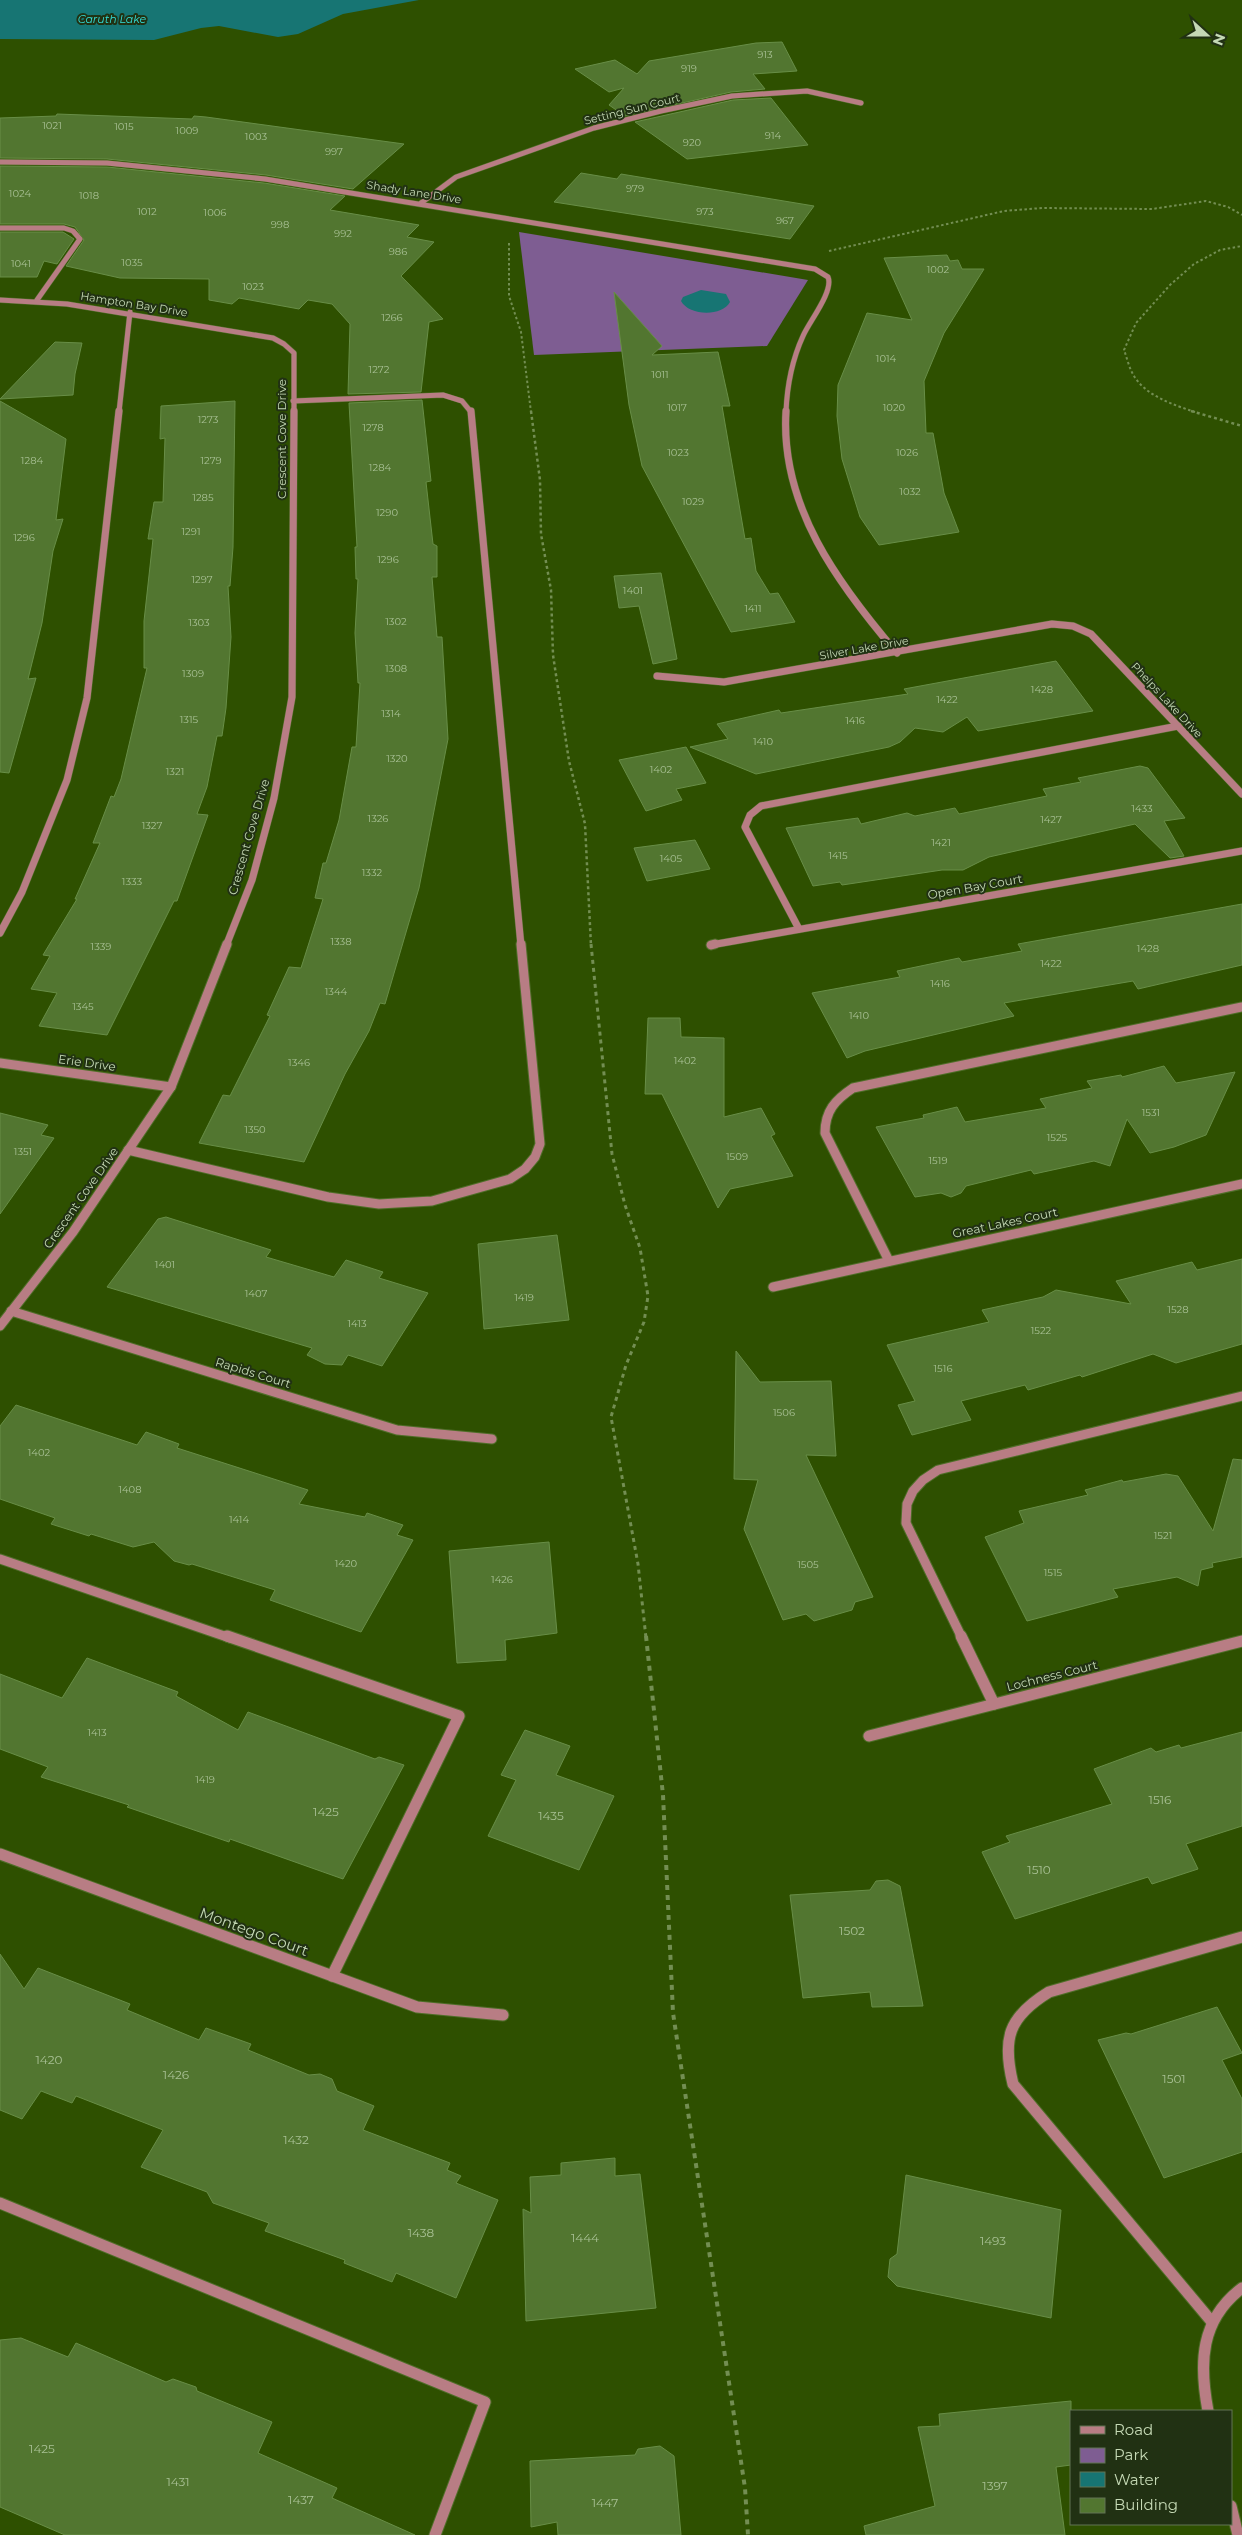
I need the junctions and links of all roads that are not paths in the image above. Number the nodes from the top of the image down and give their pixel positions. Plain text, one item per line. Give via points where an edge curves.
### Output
1 (861, 103) dead end
2 (0, 162) edge
3 (422, 203) junction
4 (0, 228) edge
5 (0, 300) edge
6 (37, 300) junction
7 (130, 312) junction
8 (265, 336) joint
9 (294, 401) junction
10 (1074, 626) joint
11 (898, 653) junction
12 (658, 676) dead end
13 (1178, 726) junction
14 (1242, 794) edge
15 (1242, 851) edge
16 (799, 930) junction
17 (0, 933) edge
18 (711, 945) dead end
19 (1242, 1007) edge
20 (0, 1062) edge
21 (171, 1087) junction
22 (128, 1150) junction
23 (1242, 1184) edge
24 (889, 1261) junction
25 (773, 1287) dead end
26 (11, 1311) junction
27 (0, 1326) edge
28 (1242, 1396) edge
29 (492, 1439) dead end
30 (0, 1559) edge
31 (1242, 1641) edge
32 (994, 1704) junction
33 (869, 1736) dead end
34 (0, 1854) edge
35 (1242, 1937) edge
36 (332, 1976) junction
37 (503, 2014) dead end
38 (0, 2203) edge
39 (1242, 2288) edge
40 (1212, 2322) junction
41 (1208, 2410) edge
42 (1232, 2510) edge
43 (435, 2535) edge
44 (1238, 2535) edge

1 - 3 street, Setting Sun Court via 807,92 732,96 661,111 594,128 456,177
2 - 3 street, Shady Lane Drive via 47,160 160,166 273,179
3 - 11 street, Shady Lane Drive via 821,271 831,282 830,287 802,334 787,385 784,412 789,469 809,528 825,559 844,590
4 - 6 street via 64,228 78,234 80,239
5 - 6 street, Hampton Bay Drive
6 - 7 street, Hampton Bay Drive
7 - 8 street, Hampton Bay Drive
7 - 17 street via 87,698 67,780 22,892
8 - 9 street, Crescent Cove Drive via 284,343 294,353
9 - 21 street, Crescent Cove Drive via 292,697 274,798 252,880
9 - 22 street via 443,395 462,401 471,411 540,1144 525,1169 510,1179 432,1201 379,1204 328,1196
10 - 11 street, Silver Lake Drive via 1052,624
10 - 13 street, Phelps Lake Drive via 1091,634
11 - 12 street, Silver Lake Drive via 724,682
13 - 14 street, Phelps Lake Drive
13 - 16 street via 761,806 746,819 745,827
15 - 16 street, Open Bay Court
16 - 18 street, Open Bay Court
19 - 24 street via 853,1088 839,1096 829,1107 825,1133
20 - 21 street, Erie Drive
21 - 22 street, Crescent Cove Drive
22 - 26 street, Crescent Cove Drive via 73,1232
23 - 24 street, Great Lakes Court
24 - 25 street, Great Lakes Court
26 - 27 street, Crescent Cove Drive
26 - 29 street, Rapids Court via 396,1430
28 - 32 street via 938,1470 911,1492 905,1507 906,1523
30 - 36 street via 459,1716
31 - 32 street, Lochness Court
32 - 33 street, Lochness Court
34 - 36 street, Montego Court
35 - 40 street via 1049,1992 1030,2002 1016,2018 1008,2039 1006,2061 1012,2084
36 - 37 street, Montego Court via 417,2007
38 - 43 street via 485,2402
39 - 40 street via 1233,2293
40 - 41 street via 1202,2358
42 - 44 street

